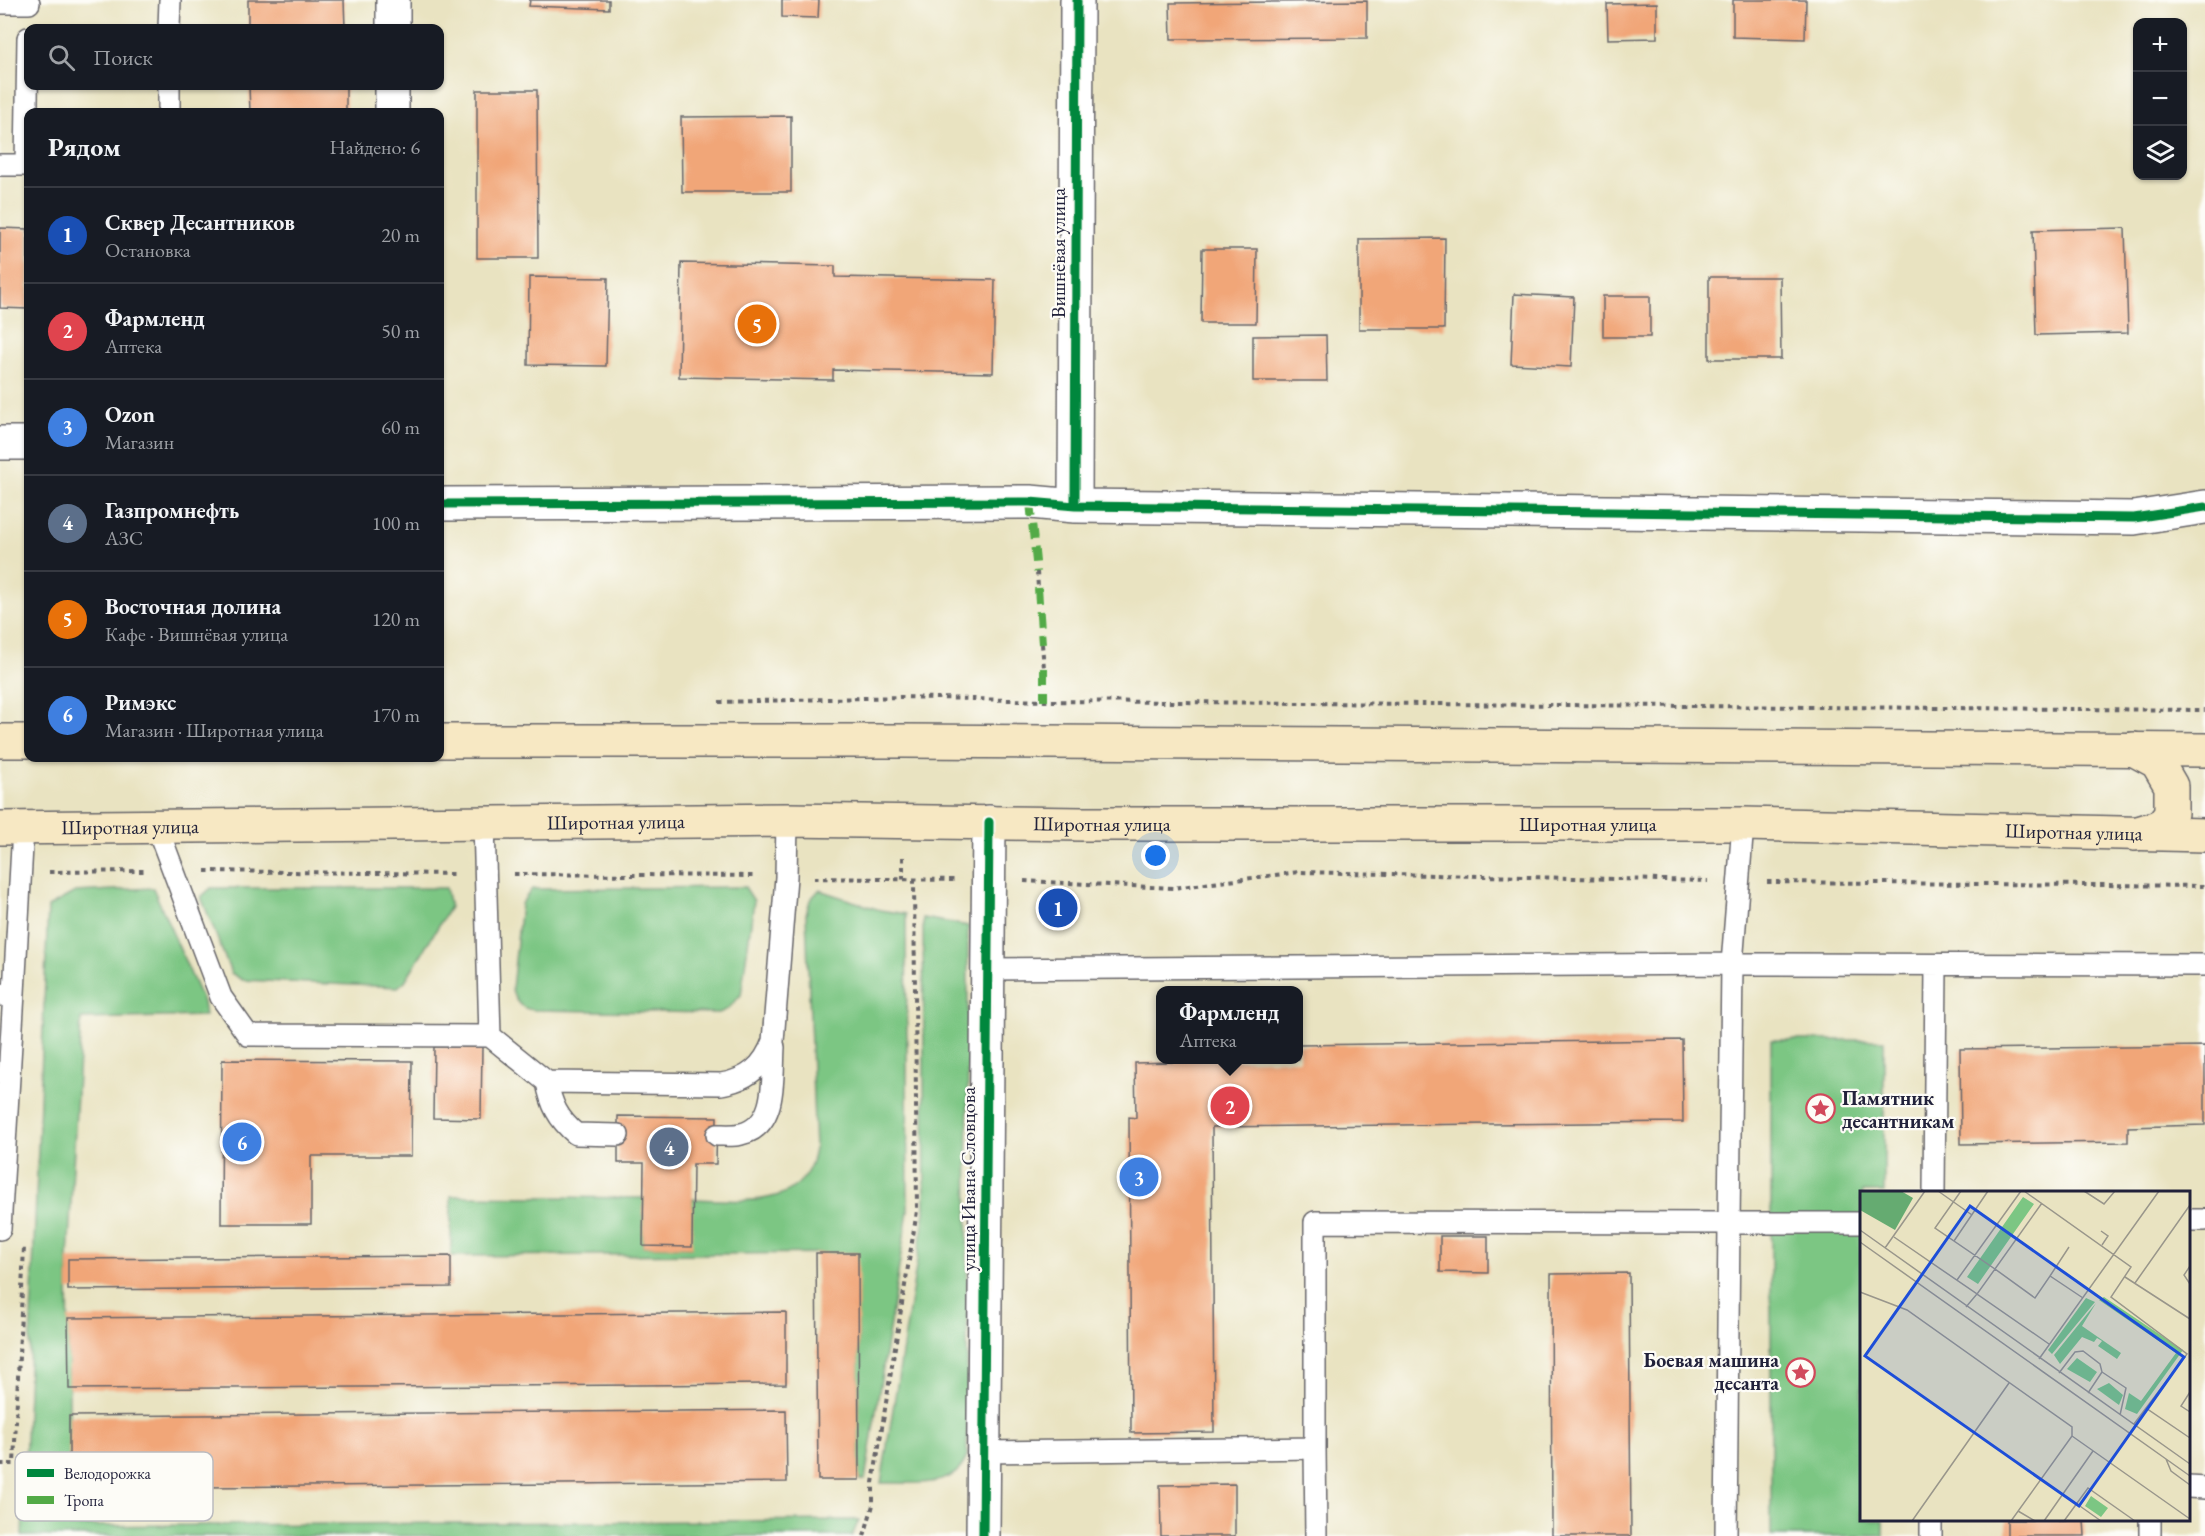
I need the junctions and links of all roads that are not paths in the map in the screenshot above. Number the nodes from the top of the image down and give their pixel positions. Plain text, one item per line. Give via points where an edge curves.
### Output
1 (170, 0) edge
2 (393, 0) edge
3 (1077, 0) edge
4 (29, 2) edge
5 (0, 3) edge
6 (29, 24) edge
7 (170, 24) edge
8 (393, 24) edge
9 (28, 90) edge
10 (169, 90) edge
11 (392, 90) edge
12 (27, 108) edge
13 (169, 108) edge
14 (392, 108) edge
15 (0, 165) edge
16 (24, 165) edge
17 (0, 443) edge
18 (24, 443) edge
19 (444, 504) edge
20 (1075, 506) junction
21 (2205, 507) edge
22 (0, 741) edge
23 (24, 741) edge
24 (444, 741) edge
25 (2133, 749) junction
26 (2205, 750) edge
27 (787, 819) junction
28 (989, 822) junction
29 (484, 823) junction
30 (1743, 824) junction
31 (158, 827) junction
32 (12, 828) edge
33 (2133, 835) junction
34 (2205, 835) edge
35 (1732, 964) junction
36 (2205, 964) edge
37 (1936, 966) junction
38 (988, 969) junction
39 (7, 994) edge
40 (775, 1025) junction
41 (490, 1036) junction
42 (547, 1082) junction
43 (618, 1135) dead end
44 (717, 1135) dead end
45 (1934, 1191) edge
46 (1729, 1222) junction
47 (1860, 1223) edge
48 (0, 1229) edge
49 (1315, 1448) junction
50 (984, 1452) junction
51 (2190, 1487) edge
52 (2205, 1488) edge
53 (983, 1536) edge
54 (1317, 1536) edge
55 (1726, 1536) edge

1 - 7 lane
2 - 8 street
3 - 20 street, Вишнёвая улица
4 - 5 lane
4 - 6 lane
9 - 12 lane
10 - 13 lane
11 - 14 street
15 - 16 lane
17 - 18 street
19 - 20 street via 1030,502
20 - 21 street via 2134,518
22 - 23 main road
24 - 25 main road
25 - 26 main road
25 - 33 main road via 2157,762 2171,786 2171,813 2161,826
27 - 28 main road, Широтная улица
27 - 29 main road, Широтная улица
27 - 40 lane
28 - 30 main road, Широтная улица
28 - 38 street, улица Ивана Словцова
29 - 31 main road, Широтная улица
29 - 41 lane
30 - 33 main road, Широтная улица
30 - 35 lane
31 - 32 main road, Широтная улица
31 - 41 lane via 221,997 248,1035
32 - 39 lane via 21,897
33 - 34 main road, Широтная улица
35 - 37 lane
35 - 38 lane
35 - 46 lane
36 - 37 lane
37 - 45 lane
38 - 50 street, улица Ивана Словцова
39 - 48 lane
40 - 42 lane via 768,1055 748,1076 735,1082
40 - 44 lane via 766,1115 749,1131
41 - 42 lane
42 - 43 lane via 557,1115 576,1134
46 - 47 lane
46 - 49 lane via 1315,1222
46 - 55 lane
49 - 50 lane
49 - 54 lane
50 - 53 street, улица Ивана Словцова
51 - 52 lane

